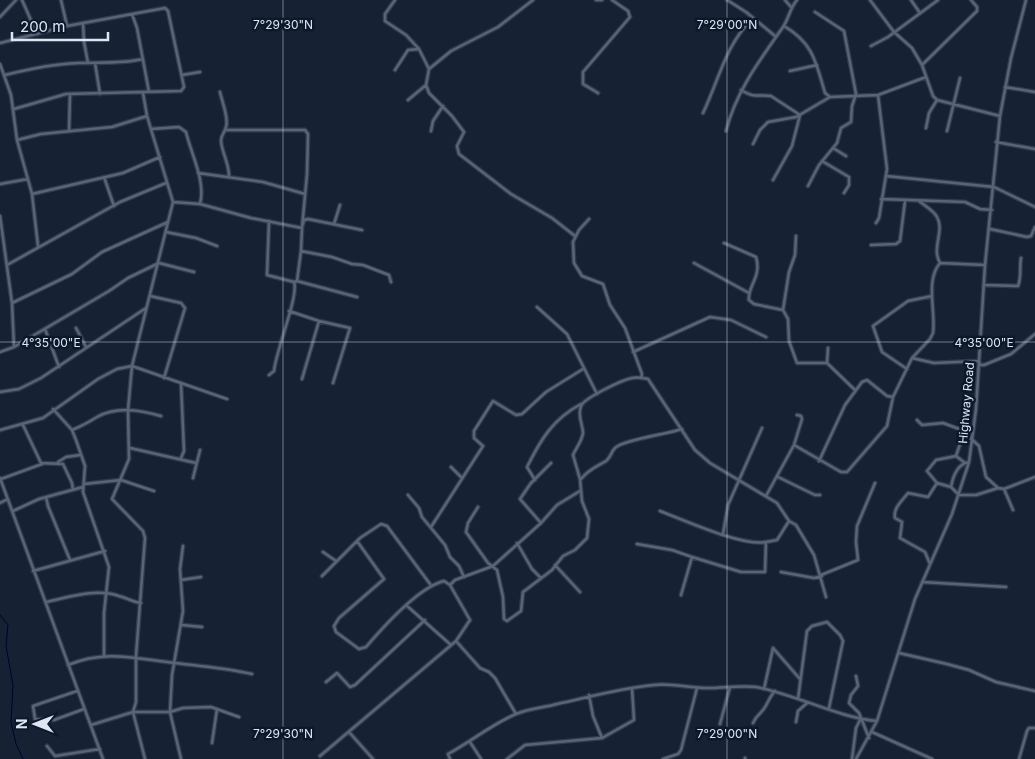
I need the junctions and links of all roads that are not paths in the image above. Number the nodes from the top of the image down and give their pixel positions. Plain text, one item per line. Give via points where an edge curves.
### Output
1 (16, 0) edge
2 (22, 0) edge
3 (62, 0) edge
4 (395, 0) edge
5 (533, 0) edge
6 (596, 0) edge
7 (602, 0) edge
8 (612, 0) edge
9 (727, 0) edge
10 (784, 0) edge
11 (797, 0) edge
12 (870, 0) edge
13 (911, 0) edge
14 (938, 0) edge
15 (971, 0) edge
16 (1026, 0) edge
17 (791, 8) junction
18 (815, 12) dead end
19 (921, 13) junction
20 (132, 14) junction
21 (0, 17) edge
22 (753, 18) junction
23 (84, 23) junction
24 (67, 26) junction
25 (784, 26) junction
26 (894, 32) junction
27 (37, 34) junction
28 (775, 36) junction
29 (0, 43) edge
30 (871, 46) dead end
31 (419, 49) junction
32 (143, 59) junction
33 (88, 62) junction
34 (94, 62) junction
35 (0, 64) edge
36 (817, 65) junction
37 (922, 65) junction
38 (429, 69) junction
39 (395, 70) dead end
40 (790, 70) dead end
41 (200, 72) dead end
42 (182, 74) junction
43 (5, 75) junction
44 (926, 77) junction
45 (960, 78) dead end
46 (426, 85) junction
47 (1005, 87) junction
48 (741, 90) junction
49 (149, 92) junction
50 (220, 92) dead end
51 (1035, 92) edge
52 (143, 93) junction
53 (598, 93) dead end
54 (70, 94) junction
55 (100, 94) junction
56 (878, 95) junction
57 (830, 97) junction
58 (856, 98) junction
59 (408, 100) dead end
60 (937, 100) junction
61 (953, 104) junction
62 (443, 106) junction
63 (14, 110) junction
64 (704, 113) dead end
65 (800, 115) junction
66 (147, 116) junction
67 (1000, 116) junction
68 (926, 128) dead end
69 (151, 129) junction
70 (69, 130) junction
71 (225, 130) junction
72 (431, 131) dead end
73 (726, 131) dead end
74 (947, 131) dead end
75 (17, 140) junction
76 (996, 142) junction
77 (753, 144) dead end
78 (833, 148) junction
79 (1035, 149) edge
80 (846, 156) dead end
81 (160, 158) junction
82 (822, 161) junction
83 (198, 173) junction
84 (229, 176) junction
85 (886, 176) junction
86 (104, 177) junction
87 (28, 179) junction
88 (773, 180) dead end
89 (166, 182) junction
90 (0, 184) edge
91 (808, 186) dead end
92 (994, 187) junction
93 (844, 193) dead end
94 (32, 194) junction
95 (305, 194) junction
96 (881, 199) junction
97 (918, 200) junction
98 (905, 201) junction
99 (173, 202) junction
100 (200, 204) junction
101 (340, 205) dead end
102 (114, 206) junction
103 (1035, 207) edge
104 (992, 210) junction
105 (0, 216) edge
106 (589, 219) dead end
107 (269, 221) junction
108 (168, 222) junction
109 (0, 223) edge
110 (876, 223) dead end
111 (334, 224) junction
112 (1035, 226) edge
113 (302, 228) junction
114 (990, 229) junction
115 (362, 230) dead end
116 (166, 232) junction
117 (575, 236) junction
118 (796, 236) dead end
119 (724, 243) dead end
120 (871, 245) dead end
121 (38, 246) junction
122 (217, 246) dead end
123 (301, 251) junction
124 (1021, 258) dead end
125 (159, 263) junction
126 (694, 263) dead end
127 (940, 263) junction
128 (7, 265) junction
129 (985, 265) junction
130 (194, 272) dead end
131 (295, 281) junction
132 (391, 282) dead end
133 (985, 285) junction
134 (749, 293) junction
135 (150, 296) junction
136 (932, 296) junction
137 (357, 297) dead end
138 (12, 303) junction
139 (537, 307) dead end
140 (146, 308) junction
141 (783, 310) junction
142 (289, 311) junction
143 (319, 321) junction
144 (76, 328) dead end
145 (45, 329) junction
146 (1035, 334) edge
147 (766, 337) dead end
148 (14, 347) junction
149 (86, 347) junction
150 (828, 348) dead end
151 (0, 352) edge
152 (633, 352) junction
153 (912, 358) junction
154 (979, 361) junction
155 (827, 363) junction
156 (132, 366) junction
157 (59, 367) junction
158 (907, 368) junction
159 (583, 369) junction
160 (269, 375) dead end
161 (164, 378) junction
162 (641, 378) junction
163 (302, 380) dead end
164 (181, 383) junction
165 (332, 383) dead end
166 (855, 390) junction
167 (0, 392) edge
168 (597, 394) junction
169 (893, 397) junction
170 (227, 399) dead end
171 (581, 404) junction
172 (53, 410) junction
173 (128, 410) junction
174 (797, 415) dead end
175 (161, 416) dead end
176 (917, 420) dead end
177 (23, 424) junction
178 (762, 428) dead end
179 (682, 429) junction
180 (0, 430) edge
181 (72, 430) junction
182 (966, 436) junction
183 (973, 442) junction
184 (794, 445) junction
185 (130, 448) junction
186 (200, 450) dead end
187 (80, 455) junction
188 (956, 456) junction
189 (181, 458) junction
190 (819, 461) junction
191 (969, 462) junction
192 (58, 463) junction
193 (196, 463) junction
194 (551, 463) dead end
195 (965, 463) junction
196 (42, 464) junction
197 (451, 467) dead end
198 (778, 476) junction
199 (1035, 477) edge
200 (0, 478) edge
201 (193, 478) dead end
202 (462, 478) junction
203 (580, 479) junction
204 (121, 480) junction
205 (535, 480) junction
206 (738, 480) junction
207 (875, 483) dead end
208 (937, 484) junction
209 (82, 486) junction
210 (952, 487) junction
211 (998, 488) junction
212 (1004, 489) junction
213 (73, 490) junction
214 (154, 490) dead end
215 (580, 491) junction
216 (408, 495) dead end
217 (820, 495) dead end
218 (959, 495) junction
219 (766, 496) junction
220 (46, 497) junction
221 (8, 499) junction
222 (0, 503) edge
223 (478, 507) dead end
224 (1013, 510) dead end
225 (13, 511) junction
226 (660, 511) dead end
227 (788, 521) junction
228 (541, 523) junction
229 (430, 527) junction
230 (723, 534) junction
231 (357, 541) junction
232 (517, 542) junction
233 (766, 542) junction
234 (637, 544) dead end
235 (182, 546) dead end
236 (105, 551) junction
237 (323, 552) dead end
238 (692, 557) junction
239 (70, 560) junction
240 (336, 561) junction
241 (930, 564) junction
242 (555, 565) junction
243 (492, 566) junction
244 (33, 572) junction
245 (781, 572) dead end
246 (821, 575) junction
247 (322, 576) dead end
248 (201, 577) dead end
249 (464, 577) junction
250 (541, 578) junction
251 (181, 580) junction
252 (922, 582) junction
253 (430, 584) junction
254 (450, 585) junction
255 (1006, 587) dead end
256 (580, 592) dead end
257 (105, 593) junction
258 (681, 595) dead end
259 (826, 596) dead end
260 (46, 602) junction
261 (141, 603) junction
262 (406, 606) junction
263 (425, 620) junction
264 (182, 625) junction
265 (202, 627) dead end
266 (456, 641) junction
267 (451, 645) junction
268 (899, 654) junction
269 (104, 656) junction
270 (136, 656) junction
271 (174, 663) junction
272 (68, 665) junction
273 (252, 674) dead end
274 (856, 676) dead end
275 (801, 679) junction
276 (326, 682) dead end
277 (730, 687) junction
278 (632, 688) junction
279 (697, 688) junction
280 (764, 689) junction
281 (77, 691) junction
282 (775, 691) junction
283 (1035, 691) edge
284 (589, 695) junction
285 (798, 699) junction
286 (807, 703) junction
287 (829, 708) junction
288 (84, 709) junction
289 (218, 710) junction
290 (133, 712) junction
291 (170, 712) junction
292 (516, 714) junction
293 (239, 716) dead end
294 (860, 720) junction
295 (877, 721) junction
296 (796, 722) dead end
297 (754, 723) dead end
298 (720, 724) dead end
299 (91, 725) junction
300 (1035, 728) edge
301 (349, 732) junction
302 (872, 732) junction
303 (602, 738) junction
304 (869, 738) junction
305 (470, 742) junction
306 (212, 743) dead end
307 (47, 746) dead end
308 (100, 749) junction
309 (320, 756) dead end
310 (54, 758) edge
311 (103, 759) edge
312 (145, 759) edge
313 (181, 759) edge
314 (373, 759) edge
315 (450, 759) edge
316 (481, 759) edge
317 (507, 759) edge
318 (663, 759) edge
319 (852, 759) edge
320 (856, 759) edge
321 (932, 759) edge
322 (1019, 759) edge

1 - 21 street
2 - 27 street
3 - 24 street
4 - 31 street via 385,14 385,21 406,35
5 - 38 street via 498,27 451,51
6 - 7 street
8 - 53 street via 628,11 630,17 583,72 584,84
9 - 22 street
10 - 17 street
11 - 17 street
12 - 26 street
13 - 19 street
14 - 19 street
15 - 37 street via 977,11
16 - 47 street, Highway Road
17 - 25 street
18 - 58 street via 844,31
19 - 26 street
20 - 23 street
20 - 32 street
20 - 42 street via 167,8
22 - 28 street
22 - 64 street via 725,56
23 - 24 street
23 - 33 street
24 - 27 street
25 - 28 street
25 - 36 street via 811,48
26 - 30 street
26 - 37 street via 912,48
27 - 29 street
28 - 48 street
31 - 38 street
31 - 39 street via 408,50
32 - 34 street
32 - 49 street
33 - 34 street
33 - 43 street via 30,68
34 - 55 street
35 - 43 street
36 - 40 street
36 - 57 street via 825,93
37 - 44 street
38 - 46 street
41 - 42 street
42 - 49 street via 184,86 180,91
43 - 63 street
44 - 56 street
44 - 60 street via 932,96
45 - 61 street via 957,99
46 - 59 street
46 - 62 street via 429,93
47 - 51 street
47 - 67 street, Highway Road
48 - 65 street via 751,96 772,96
48 - 73 street
49 - 52 street
50 - 71 street
52 - 55 street
52 - 66 street
54 - 55 street
54 - 63 street
54 - 70 street
56 - 58 street
56 - 85 street
57 - 58 street
57 - 65 street
58 - 78 street via 851,122 841,128
60 - 61 street
60 - 68 street via 929,112
61 - 67 street
61 - 74 street
62 - 72 street via 433,121
62 - 117 street via 464,132 457,150 462,157
63 - 75 street
65 - 77 street via 768,122
65 - 88 street via 792,146
66 - 69 street
66 - 70 street via 112,127
67 - 76 street, Highway Road
69 - 81 street
69 - 83 street via 183,128
70 - 75 street
71 - 84 street via 221,136
71 - 95 street via 305,130 308,138
75 - 87 street
76 - 79 street
76 - 92 street, Highway Road
78 - 80 street
78 - 82 street
81 - 86 street via 123,174
81 - 89 street
82 - 91 street
82 - 93 street via 849,177
83 - 84 street
83 - 100 street
84 - 95 street
85 - 92 street
85 - 96 street
86 - 94 street
86 - 102 street
87 - 90 street
87 - 94 street
89 - 99 street
89 - 102 street
92 - 103 street
92 - 104 street, Highway Road
94 - 121 street
95 - 113 street
96 - 98 street
96 - 110 street
97 - 98 street
97 - 104 street via 965,202
97 - 127 street via 936,215 939,223 936,256
98 - 120 street via 900,241
99 - 100 street
99 - 108 street
100 - 107 street
101 - 111 street
102 - 121 street
104 - 114 street, Highway Road
105 - 109 street
106 - 117 street
107 - 113 street
107 - 131 street via 267,275
108 - 116 street
108 - 138 street via 102,252 72,274
109 - 128 street
111 - 113 street via 308,219 304,220
111 - 115 street
112 - 114 street via 1028,237
113 - 123 street
114 - 129 street, Highway Road
116 - 122 street
116 - 125 street
117 - 152 street via 571,250 578,272 604,284 610,305 625,328
118 - 141 street
119 - 134 street via 756,257 757,276
121 - 128 street
123 - 131 street
123 - 132 street via 390,274
124 - 133 street via 1018,286
125 - 130 street
125 - 135 street
125 - 145 street via 128,278
126 - 134 street
127 - 129 street
127 - 136 street via 933,279
128 - 138 street
129 - 133 street, Highway Road
131 - 137 street
131 - 142 street
133 - 154 street, Highway Road
134 - 141 street via 751,303
135 - 140 street
135 - 161 street via 181,303 185,308
136 - 153 street via 932,333
136 - 158 street via 908,302 873,326 882,352
138 - 148 street
139 - 159 street via 567,334
140 - 149 street
140 - 156 street
141 - 155 street via 788,319 789,341 797,363
142 - 143 street
142 - 160 street via 276,352 274,371
143 - 163 street
143 - 165 street via 351,330
144 - 149 street
145 - 148 street
145 - 157 street
146 - 154 street via 1011,354 984,365
147 - 152 street via 732,320 710,317
148 - 151 street
149 - 157 street
150 - 155 street
152 - 162 street
153 - 154 street via 934,363
153 - 158 street
154 - 183 street, Highway Road
155 - 166 street
156 - 161 street
156 - 172 street via 117,369 98,379
156 - 173 street
157 - 167 street via 19,389
158 - 169 street
159 - 168 street
159 - 202 street via 546,392 520,415 493,402 474,431 474,438 483,446
161 - 164 street
162 - 168 street via 624,381
162 - 179 street via 648,379
164 - 170 street
164 - 189 street via 184,450
166 - 169 street via 867,380
166 - 190 street
168 - 171 street
169 - 190 street via 888,426 847,472
171 - 203 street via 582,440 573,455
171 - 205 street via 546,432 528,467
172 - 177 street via 43,418
172 - 181 street
173 - 175 street
173 - 181 street via 108,413
173 - 185 street
174 - 184 street via 802,419
176 - 182 street via 922,425 943,423 962,430
177 - 180 street
177 - 196 street
178 - 206 street
179 - 203 street via 617,447 610,458 590,468
179 - 206 street via 695,450
181 - 187 street
182 - 183 street
182 - 188 street
183 - 191 street, Highway Road
183 - 211 street via 978,446 986,477
184 - 190 street
184 - 198 street
185 - 189 street
185 - 204 street
186 - 193 street
187 - 192 street via 66,457
187 - 209 street via 85,466
188 - 195 street
188 - 208 street via 936,460 928,470
189 - 193 street
191 - 195 street
191 - 218 street, Highway Road
192 - 196 street
192 - 213 street via 64,466
193 - 201 street
194 - 205 street
195 - 210 street via 954,473
196 - 200 street
197 - 202 street
198 - 217 street
198 - 219 street
199 - 212 street
200 - 221 street
202 - 229 street
203 - 215 street
204 - 209 street
204 - 214 street
204 - 261 street via 112,499 143,531 145,538
205 - 228 street via 520,500
206 - 219 street
206 - 230 street via 728,506
207 - 246 street via 857,526 858,560
208 - 210 street
208 - 241 street via 928,497 908,493 894,514 902,522 900,538 925,552
209 - 213 street
209 - 236 street
210 - 218 street
211 - 212 street
211 - 218 street via 976,495
212 - 224 street
213 - 220 street
215 - 228 street via 557,505
215 - 242 street via 589,519 587,538
216 - 229 street
218 - 241 street, Highway Road
219 - 227 street via 777,503
220 - 225 street
220 - 239 street
221 - 222 street
221 - 225 street
223 - 243 street via 466,532
225 - 244 street
226 - 230 street
227 - 233 street via 777,540
227 - 246 street via 796,525 809,544
228 - 232 street
229 - 249 street
230 - 233 street via 750,542
231 - 240 street
231 - 253 street via 377,525 387,526
231 - 262 street via 384,579 339,618 334,626 336,632 363,649
232 - 243 street
232 - 250 street
233 - 238 street via 765,572 741,572
234 - 238 street
235 - 251 street
236 - 239 street
236 - 257 street via 110,574
237 - 240 street
238 - 258 street
239 - 244 street
240 - 247 street
241 - 252 street, Highway Road
242 - 250 street
242 - 256 street
243 - 249 street
243 - 250 street via 499,577 505,621 521,610 523,592
244 - 260 street
245 - 246 street via 814,578
246 - 259 street
248 - 251 street
249 - 254 street
251 - 264 street
252 - 255 street
252 - 268 street, Highway Road
253 - 254 street via 444,581
253 - 262 street
254 - 266 street via 470,620
257 - 260 street via 86,593
257 - 261 street
257 - 269 street
260 - 272 street
261 - 270 street
262 - 263 street
263 - 267 street
263 - 276 street via 355,685 350,686 337,673
264 - 265 street
264 - 271 street
266 - 267 street
266 - 292 street via 480,668 495,678
267 - 301 street
268 - 283 street via 947,664 996,682
268 - 295 street, Highway Road
269 - 270 street
269 - 272 street
270 - 271 street
270 - 290 street
271 - 273 street via 230,668
271 - 291 street
272 - 281 street
274 - 294 street via 858,686 849,703 859,713
275 - 280 street via 773,648
275 - 285 street
275 - 287 street via 809,628 829,623 842,642
277 - 279 street
277 - 280 street
277 - 298 street
278 - 279 street via 672,684
278 - 284 street
278 - 303 street via 634,720
279 - 318 street via 681,750
280 - 282 street
281 - 288 street
281 - 288 street via 33,706 36,719 54,720
282 - 285 street
282 - 297 street
284 - 292 street
284 - 303 street
285 - 286 street
286 - 287 street
286 - 296 street via 798,711
287 - 294 street
288 - 299 street
289 - 291 street via 211,707 183,708
289 - 293 street
289 - 306 street
290 - 291 street
290 - 299 street
290 - 312 street
291 - 313 street
292 - 305 street via 492,725
294 - 295 street
294 - 304 street
294 - 319 street
295 - 302 street, Highway Road
299 - 308 street
300 - 322 street via 1027,731
301 - 309 street
301 - 314 street
302 - 304 street, Highway Road
302 - 321 street
303 - 317 street via 525,745
304 - 320 street, Highway Road
305 - 315 street via 448,754
305 - 316 street
307 - 310 street
308 - 310 street
308 - 311 street

